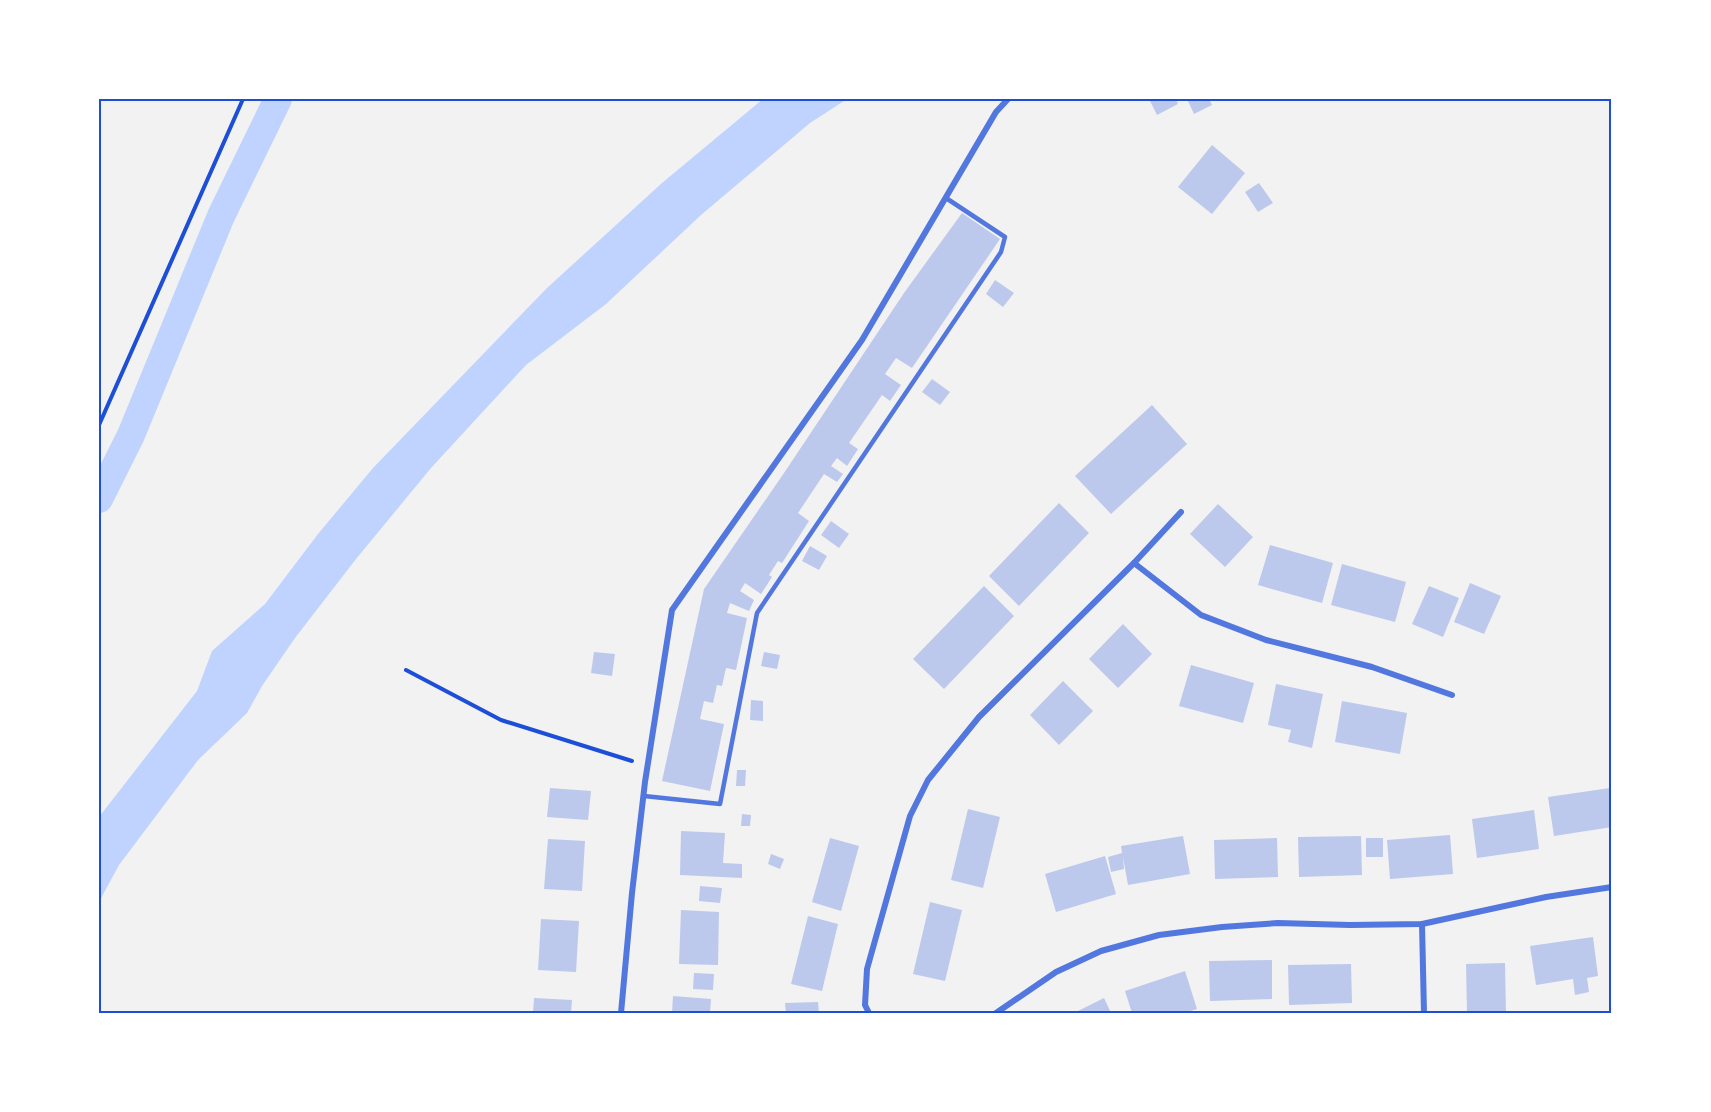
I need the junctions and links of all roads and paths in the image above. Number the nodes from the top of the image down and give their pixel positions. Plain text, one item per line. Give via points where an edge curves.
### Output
1 (243, 99) edge
2 (1008, 99) edge
3 (946, 198) junction
4 (99, 425) edge
5 (1181, 512) dead end
6 (1134, 563) junction
7 (406, 670) dead end
8 (1452, 695) dead end
9 (648, 766) junction
10 (644, 796) junction
11 (1612, 887) edge
12 (1422, 924) junction
13 (621, 1013) edge
14 (869, 1013) edge
15 (996, 1013) edge
16 (1424, 1013) edge

1 - 4 path
2 - 3 street via 996,112
3 - 9 street via 862,340 672,610
3 - 10 lane via 1005,237 1001,252 757,613 720,804
5 - 6 street
6 - 8 street via 1201,615 1266,640 1372,667
6 - 14 street via 979,717 928,780 910,816 867,969 865,1005
7 - 9 path via 501,720
9 - 10 street
10 - 13 street
11 - 12 street
12 - 15 street via 1278,923 1159,935 1101,951 1056,972
12 - 16 street

